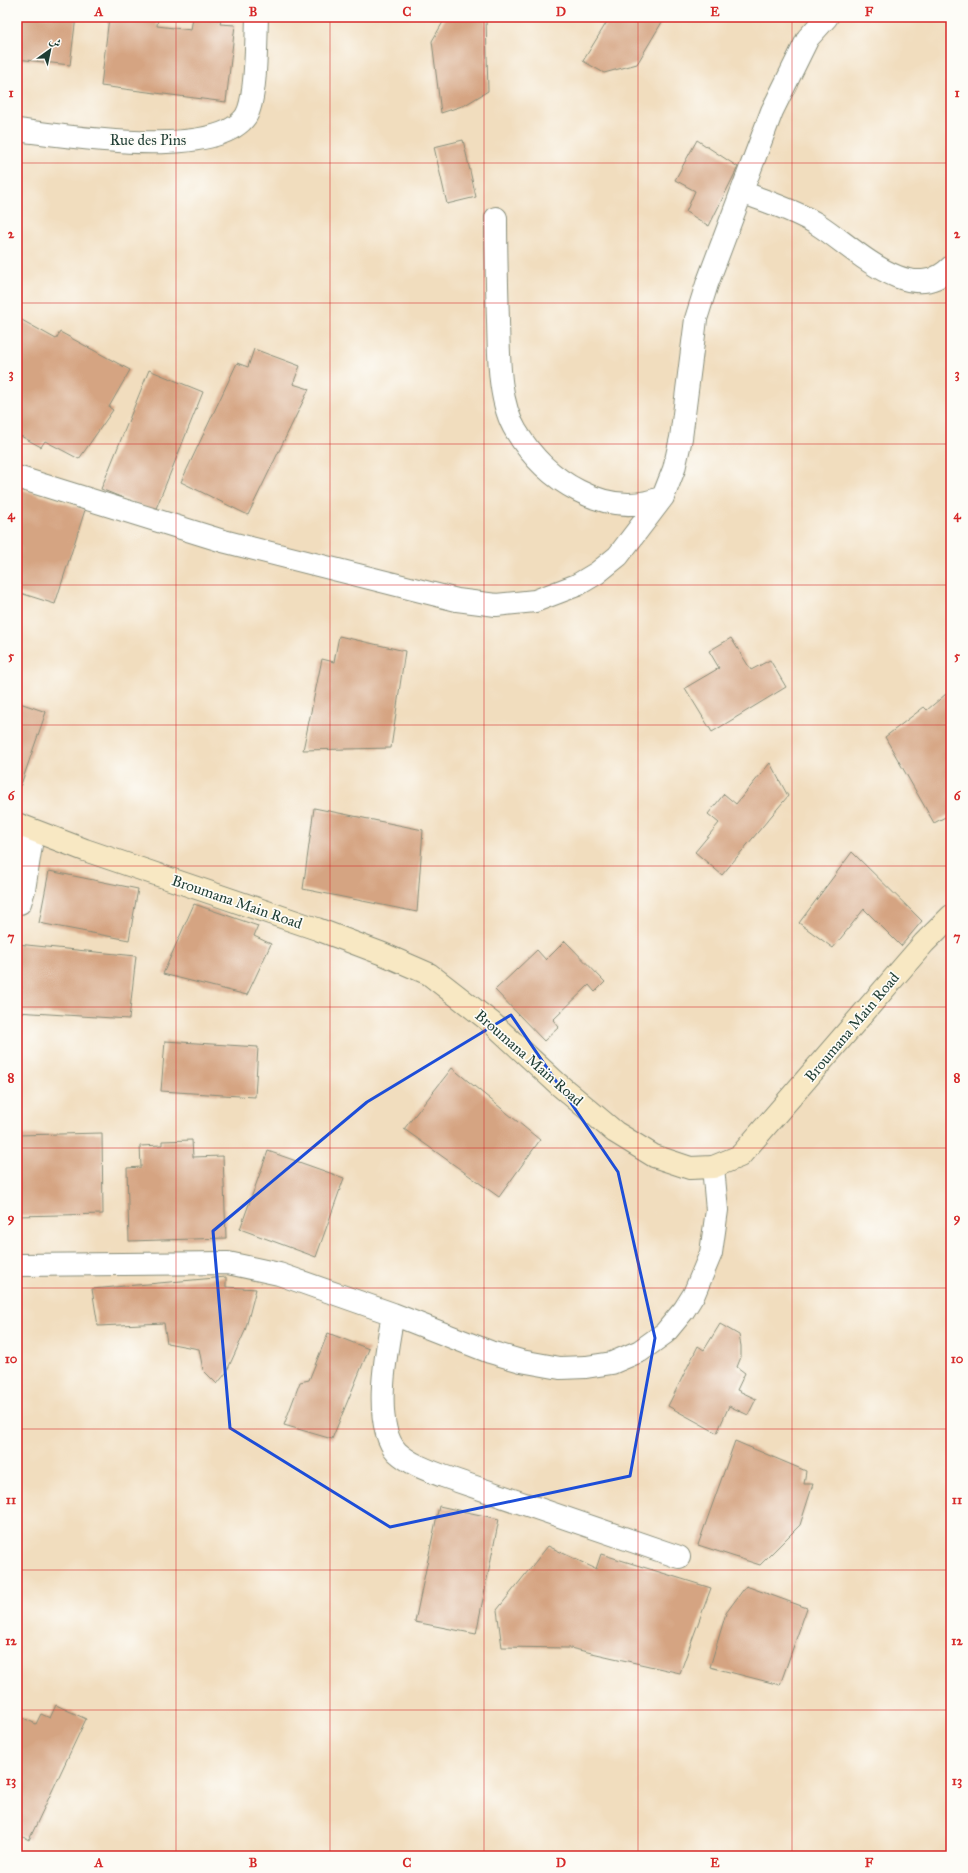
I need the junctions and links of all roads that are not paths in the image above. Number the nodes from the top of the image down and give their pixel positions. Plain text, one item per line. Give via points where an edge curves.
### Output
1 (257, 17) edge
2 (827, 17) edge
3 (17, 130) edge
4 (742, 192) junction
5 (496, 218) dead end
6 (951, 267) edge
7 (17, 477) edge
8 (663, 497) junction
9 (25, 828) edge
10 (17, 903) edge
11 (951, 916) edge
12 (713, 1167) junction
13 (17, 1265) edge
14 (393, 1314) junction
15 (679, 1557) dead end

1 - 3 street, Rue des Pins via 250,108 238,125 211,135 170,142 100,140
2 - 4 street via 808,38 791,69 772,111
4 - 6 street via 817,224 878,267 908,281 935,279
4 - 8 street via 696,319 680,438 674,469
5 - 8 street via 500,358 505,402 516,430 538,460 563,483 589,496 607,503 622,505 649,503
7 - 8 street via 223,541 457,600 496,604 535,601 577,585 597,573 618,556
9 - 10 street via 24,890 20,903
9 - 12 main road, Broumana Main Road via 317,929 429,974 492,1023 615,1132 654,1156 690,1168
11 - 12 main road, Broumana Main Road via 924,943 740,1156
12 - 14 street via 717,1210 711,1253 705,1271 684,1310 665,1333 640,1351 612,1363 560,1368 490,1352
13 - 14 street via 228,1263 279,1274
14 - 15 street via 383,1372 384,1418 392,1444 402,1456 425,1469

